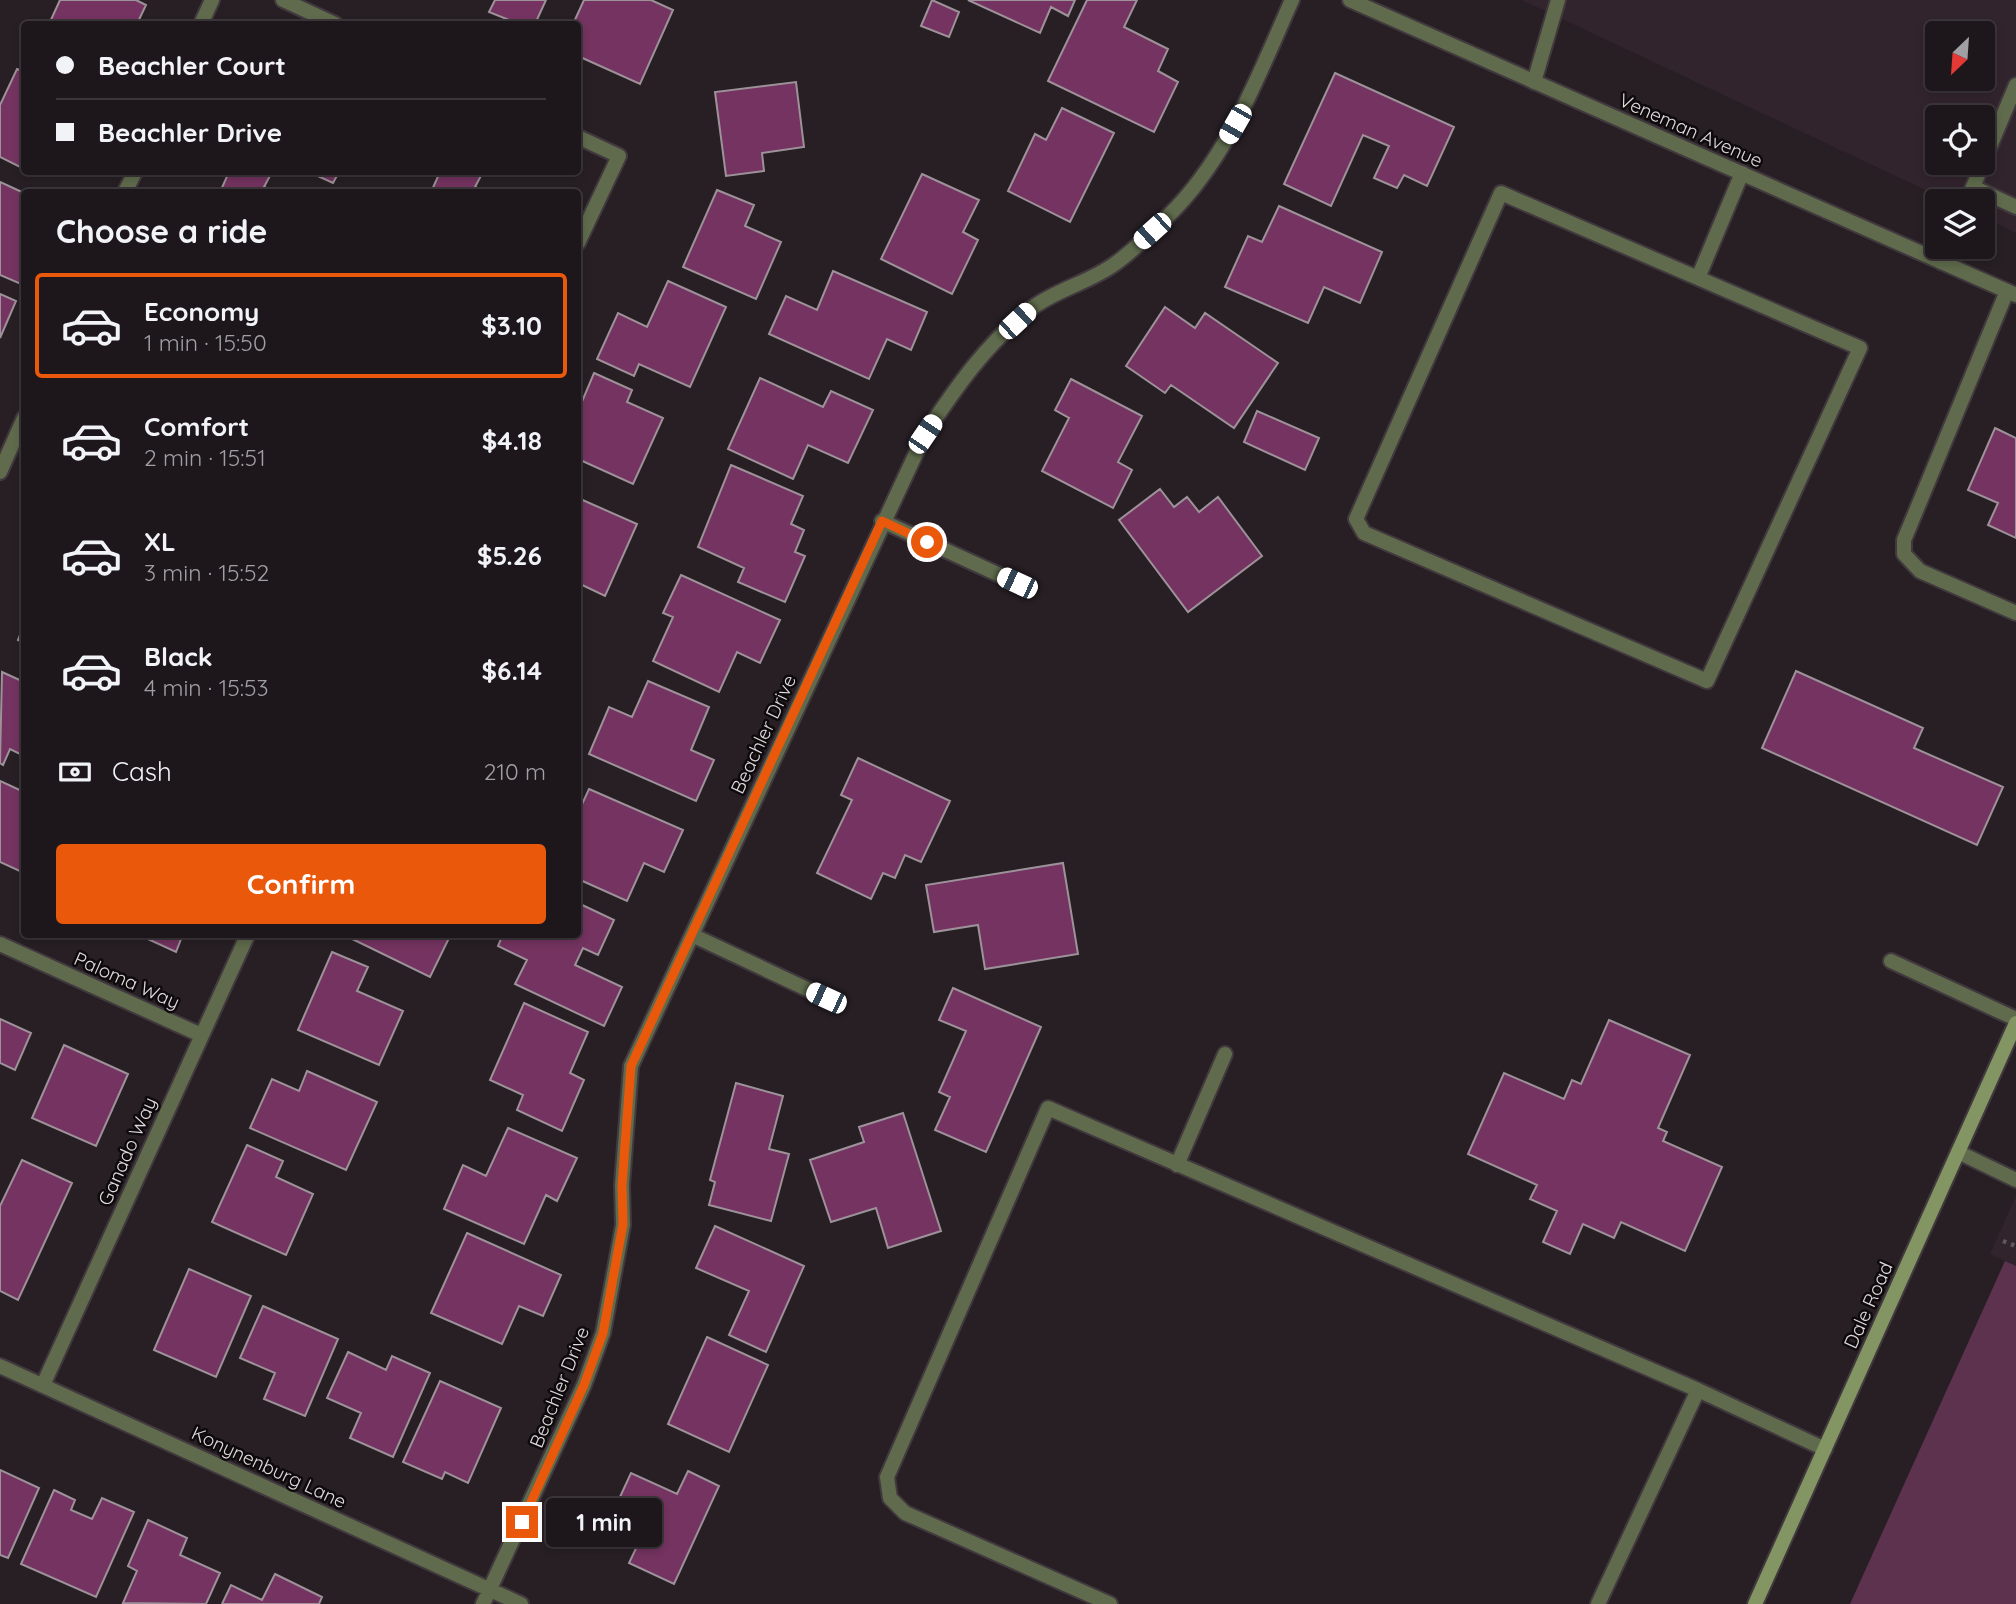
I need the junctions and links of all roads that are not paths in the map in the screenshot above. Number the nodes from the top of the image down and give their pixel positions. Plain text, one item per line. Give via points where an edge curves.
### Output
1 (212, 0) edge
2 (283, 0) edge
3 (1292, 0) edge
4 (1350, 0) edge
5 (1558, 0) edge
6 (202, 21) edge
7 (328, 21) edge
8 (1534, 82) junction
9 (2016, 85) edge
10 (581, 138) edge
11 (1742, 173) junction
12 (1973, 187) joint
13 (2016, 207) edge
14 (581, 237) edge
15 (1942, 259) edge
16 (1941, 262) junction
17 (1698, 278) junction
18 (2011, 293) edge
19 (21, 425) edge
20 (0, 472) edge
21 (882, 521) junction
22 (1017, 583) dead end
23 (2016, 613) edge
24 (692, 935) junction
25 (246, 938) edge
26 (0, 944) edge
27 (1891, 961) dead end
28 (826, 998) dead end
29 (2016, 1021) edge
30 (201, 1035) junction
31 (1224, 1054) dead end
32 (1958, 1152) junction
33 (1177, 1164) junction
34 (2016, 1180) edge
35 (0, 1366) edge
36 (43, 1385) junction
37 (1698, 1390) junction
38 (1825, 1449) junction
39 (487, 1597) edge
40 (521, 1604) edge
41 (1110, 1604) edge
42 (1598, 1604) edge
43 (1755, 1604) edge

1 - 6 street
2 - 7 street
3 - 21 street, Beachler Drive via 1245,107 1214,160 1170,215 1115,264 1032,308 988,349 925,434
4 - 8 street, Veneman Avenue
5 - 8 street
8 - 11 street, Veneman Avenue
9 - 12 street
10 - 14 street via 619,156
11 - 16 street, Veneman Avenue
11 - 17 street
12 - 13 street
15 - 16 street
16 - 18 street, Veneman Avenue
17 - 17 street via 1501,193 1356,519 1364,533 1707,681 1860,348
18 - 23 street via 1904,540 1903,554 1920,571
19 - 20 street
21 - 22 street
21 - 24 street, Beachler Drive
24 - 28 street
24 - 39 street, Beachler Drive via 631,1066 623,1224 603,1333 584,1385
25 - 30 street, Ganado Way
26 - 30 street, Paloma Way
27 - 29 street
29 - 32 main road, Dale Road
30 - 36 street, Ganado Way
31 - 33 street
32 - 34 street
32 - 38 main road, Dale Road
33 - 37 street
33 - 41 street via 1048,1108 887,1477 890,1498 905,1513
35 - 36 street, Konynenburg Lane
36 - 39 street, Konynenburg Lane
37 - 38 street
37 - 42 street
38 - 43 main road, Dale Road
39 - 40 street, Konynenburg Lane

